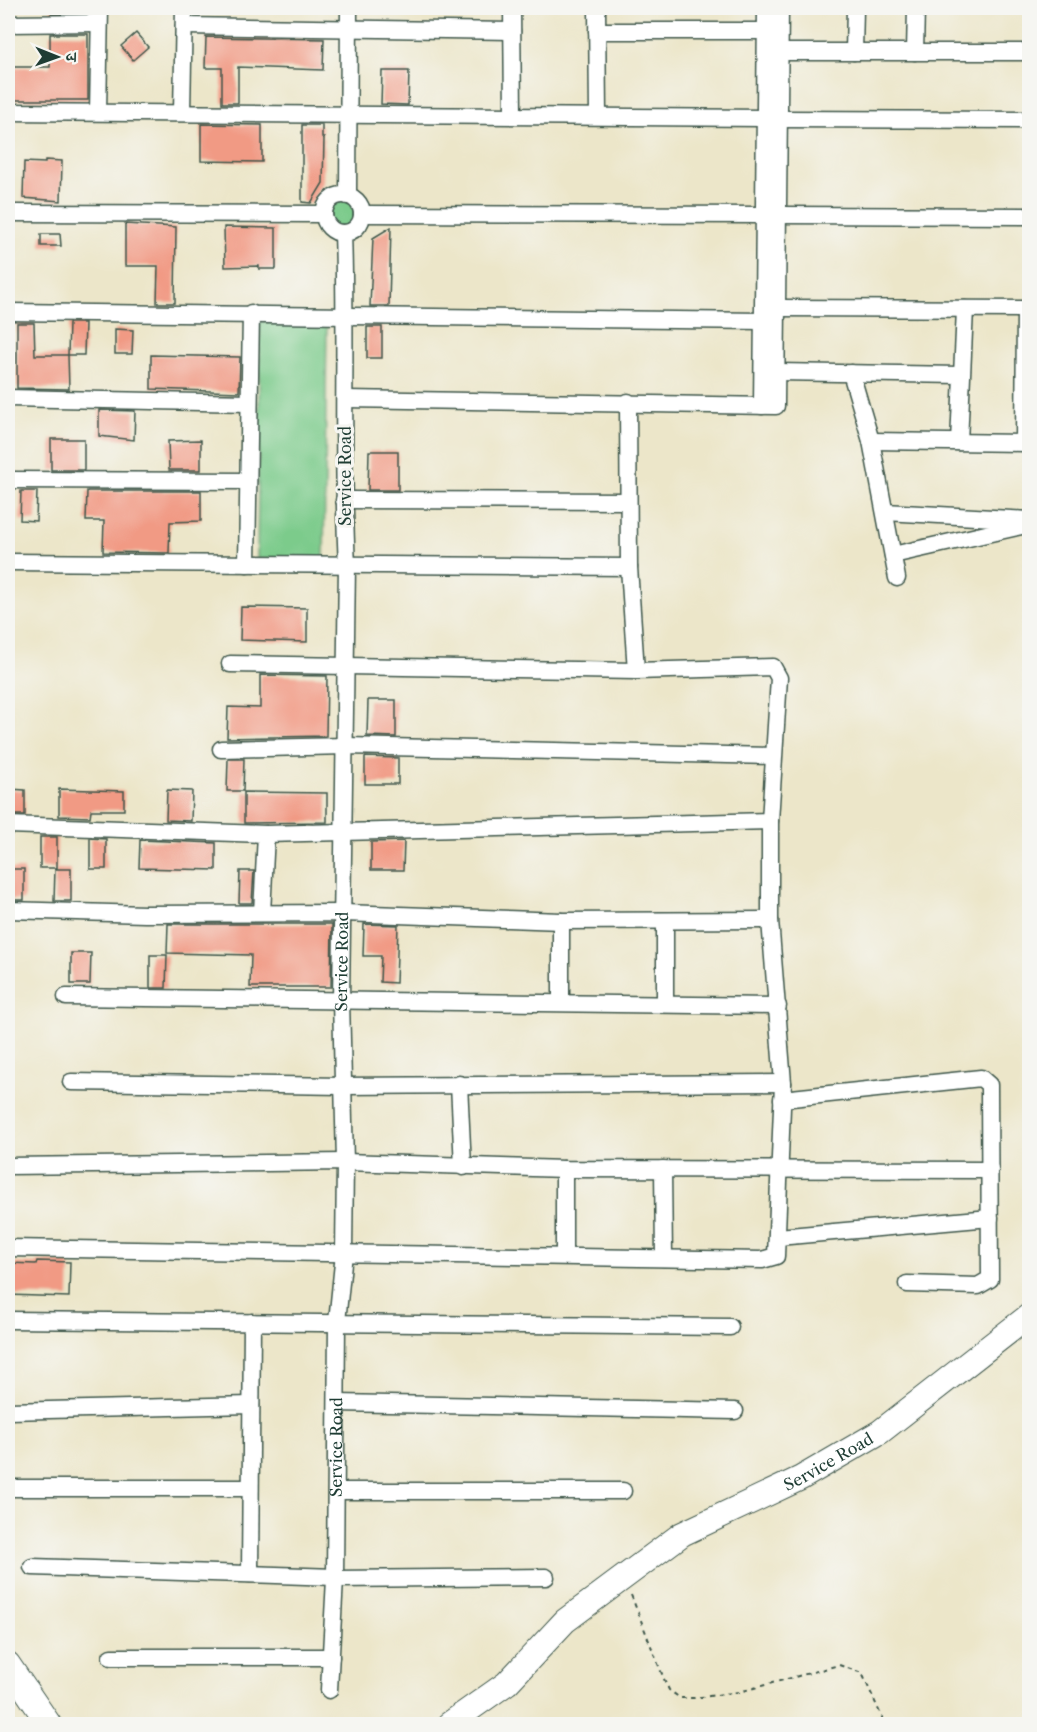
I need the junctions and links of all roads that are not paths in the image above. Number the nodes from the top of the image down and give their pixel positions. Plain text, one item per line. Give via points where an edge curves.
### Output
1 (184, 8) edge
2 (348, 8) edge
3 (512, 8) edge
4 (597, 8) edge
5 (766, 8) edge
6 (780, 8) edge
7 (855, 8) edge
8 (916, 8) edge
9 (100, 15) edge
10 (8, 24) edge
11 (184, 26) junction
12 (348, 28) junction
13 (512, 31) junction
14 (597, 31) junction
15 (766, 31) junction
16 (780, 52) junction
17 (854, 52) junction
18 (915, 52) junction
19 (1029, 52) edge
20 (8, 111) edge
21 (98, 112) junction
22 (182, 112) junction
23 (347, 113) junction
24 (513, 115) junction
25 (598, 116) junction
26 (772, 118) junction
27 (1029, 120) edge
28 (348, 196) junction
29 (8, 213) edge
30 (324, 214) junction
31 (362, 214) junction
32 (771, 215) junction
33 (1029, 216) edge
34 (343, 233) junction
35 (778, 308) junction
36 (964, 309) junction
37 (1027, 309) edge
38 (8, 312) edge
39 (251, 313) junction
40 (346, 314) junction
41 (763, 321) junction
42 (777, 372) junction
43 (1026, 372) edge
44 (851, 373) junction
45 (960, 375) junction
46 (8, 398) edge
47 (346, 399) junction
48 (628, 402) junction
49 (249, 403) junction
50 (762, 406) junction
51 (871, 441) junction
52 (959, 442) junction
53 (1027, 443) edge
54 (8, 480) edge
55 (248, 481) junction
56 (344, 500) junction
57 (628, 501) junction
58 (885, 512) junction
59 (1029, 522) edge
60 (893, 555) junction
61 (8, 562) edge
62 (247, 564) junction
63 (347, 565) junction
64 (629, 567) junction
65 (897, 578) dead end
66 (230, 664) dead end
67 (345, 666) junction
68 (636, 671) junction
69 (346, 747) junction
70 (221, 749) dead end
71 (772, 756) junction
72 (770, 821) junction
73 (8, 825) edge
74 (345, 833) junction
75 (266, 834) junction
76 (8, 910) edge
77 (262, 913) junction
78 (344, 914) junction
79 (770, 920) junction
80 (561, 921) junction
81 (665, 921) junction
82 (66, 997) dead end
83 (341, 1000) junction
84 (561, 1002) junction
85 (665, 1004) junction
86 (778, 1006) junction
87 (71, 1082) dead end
88 (459, 1084) junction
89 (342, 1086) junction
90 (783, 1091) junction
91 (345, 1162) junction
92 (8, 1166) edge
93 (463, 1167) junction
94 (564, 1169) junction
95 (663, 1169) junction
96 (780, 1170) junction
97 (990, 1170) junction
98 (990, 1218) junction
99 (778, 1237) junction
100 (8, 1248) edge
101 (344, 1252) junction
102 (564, 1255) junction
103 (664, 1258) junction
104 (907, 1284) dead end
105 (1029, 1315) edge
106 (8, 1320) edge
107 (252, 1322) junction
108 (337, 1322) junction
109 (730, 1328) dead end
110 (337, 1403) junction
111 (251, 1405) junction
112 (8, 1411) edge
113 (735, 1411) dead end
114 (8, 1488) edge
115 (250, 1488) junction
116 (337, 1491) junction
117 (623, 1491) dead end
118 (32, 1567) dead end
119 (250, 1574) junction
120 (335, 1578) junction
121 (546, 1578) dead end
122 (111, 1657) dead end
123 (331, 1657) junction
124 (8, 1664) edge
125 (329, 1690) dead end
126 (49, 1725) edge
127 (449, 1725) edge

1 - 11 street
2 - 12 street
3 - 13 street
4 - 14 street
5 - 15 street
6 - 16 street
7 - 17 street
8 - 18 street
9 - 10 street
9 - 21 street
11 - 12 street
11 - 22 street
12 - 13 street
12 - 23 street
13 - 24 street
14 - 15 street
14 - 25 street
15 - 26 street
16 - 17 street
16 - 26 street
17 - 18 street
18 - 19 street
20 - 21 street
21 - 22 street
22 - 23 street
23 - 24 street
23 - 28 street
24 - 25 street
25 - 26 street
26 - 27 street
26 - 32 street
28 - 30 street via 333,198
28 - 31 street via 360,204
29 - 30 street
30 - 34 street via 328,227
31 - 32 street
31 - 34 street via 356,229
32 - 33 street
32 - 35 street
32 - 41 street
34 - 40 street, Service Road
35 - 36 street
35 - 42 street
36 - 37 street
36 - 45 street
37 - 43 street
38 - 39 street
39 - 40 street
39 - 49 street
40 - 41 street
40 - 47 street, Service Road
41 - 50 street
42 - 44 street
42 - 50 street via 776,406
43 - 53 street
44 - 45 street
44 - 51 street
45 - 52 street
46 - 49 street
47 - 48 street
47 - 56 street, Service Road
48 - 50 street
48 - 57 street
49 - 55 street
51 - 52 street
51 - 58 street
52 - 53 street
54 - 55 street
55 - 62 street
56 - 57 street
56 - 63 street, Service Road
57 - 64 street
58 - 59 street
58 - 60 street
59 - 60 street
60 - 65 street
61 - 62 street
62 - 63 street
63 - 64 street
63 - 67 street, Service Road
64 - 68 street
66 - 67 street
67 - 68 street
67 - 69 street, Service Road
68 - 71 street via 773,667 779,678
69 - 70 street
69 - 71 street
69 - 74 street, Service Road
71 - 72 street
72 - 74 street
72 - 79 street
73 - 75 street
74 - 75 street
74 - 78 street, Service Road
75 - 77 street
76 - 77 street
77 - 78 street
78 - 80 street
78 - 83 street, Service Road
79 - 81 street
79 - 86 street
80 - 81 street
80 - 84 street
81 - 85 street
82 - 83 street
83 - 84 street
83 - 89 street, Service Road
84 - 85 street
85 - 86 street
86 - 90 street
87 - 89 street
88 - 89 street
88 - 90 street
88 - 93 street
89 - 91 street, Service Road
90 - 96 street
90 - 97 street via 981,1078 991,1091
91 - 92 street
91 - 93 street
91 - 101 street, Service Road
93 - 94 street
94 - 95 street
94 - 102 street
95 - 96 street
95 - 103 street
96 - 97 street
96 - 99 street
97 - 98 street
98 - 99 street
98 - 104 street via 989,1282 978,1286
99 - 103 street via 776,1256 762,1260
100 - 101 street
101 - 102 street
101 - 108 street, Service Road
102 - 103 street
105 - 127 street, Service Road via 880,1432 801,1478 682,1534 566,1621 507,1683
106 - 107 street
107 - 108 street
107 - 111 street
108 - 109 street
108 - 110 street, Service Road
110 - 113 street
110 - 116 street, Service Road
111 - 112 street
111 - 115 street
114 - 115 street
115 - 119 street
116 - 117 street
116 - 120 street, Service Road
118 - 119 street
119 - 120 street
120 - 121 street
120 - 123 street, Service Road
122 - 123 street
123 - 125 street, Service Road
124 - 126 street

